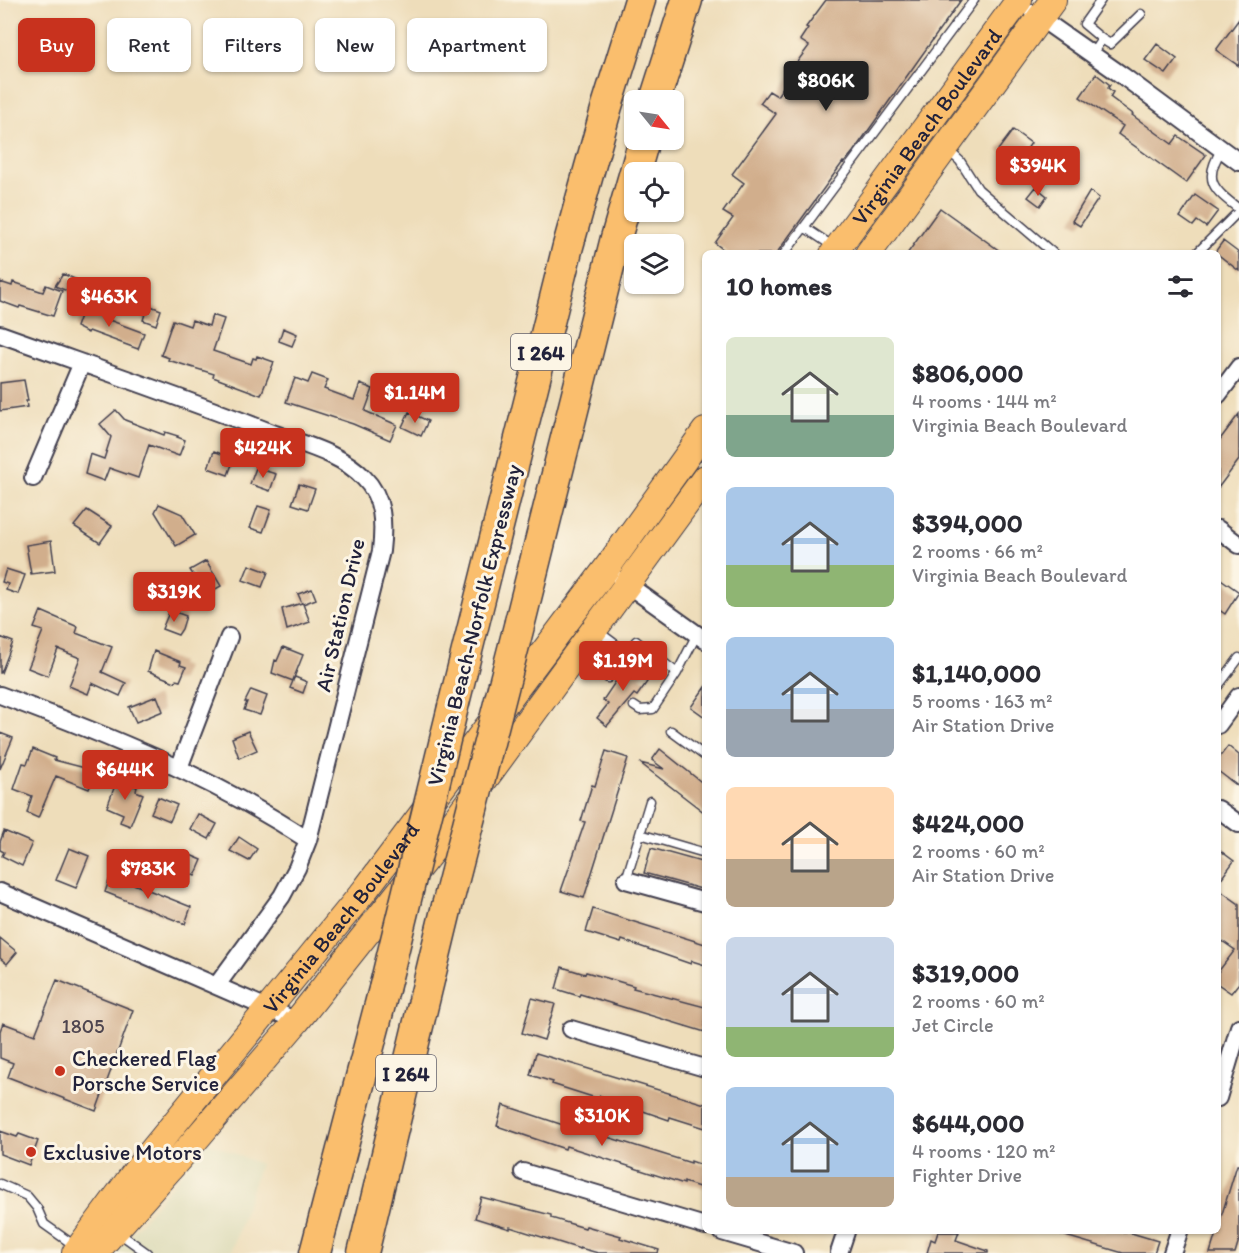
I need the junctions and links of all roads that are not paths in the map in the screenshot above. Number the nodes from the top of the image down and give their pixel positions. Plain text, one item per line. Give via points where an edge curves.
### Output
1 (640, 0) edge
2 (687, 0) edge
3 (974, 0) edge
4 (1101, 0) edge
5 (1017, 1) edge
6 (1047, 9) edge
7 (1141, 14) dead end
8 (1102, 39) junction
9 (1092, 54) junction
10 (658, 90) edge
11 (945, 148) junction
12 (1222, 149) junction
13 (641, 150) edge
14 (1239, 162) edge
15 (1239, 210) edge
16 (804, 227) junction
17 (787, 250) edge
18 (835, 250) edge
19 (839, 250) edge
20 (871, 250) edge
21 (1049, 250) edge
22 (1200, 250) edge
23 (0, 334) edge
24 (82, 363) junction
25 (1239, 366) edge
26 (1221, 391) edge
27 (702, 434) edge
28 (33, 478) dead end
29 (702, 482) edge
30 (1221, 532) edge
31 (1239, 545) edge
32 (606, 569) junction
33 (627, 584) junction
34 (594, 629) junction
35 (229, 637) dead end
36 (701, 637) edge
37 (627, 653) junction
38 (1239, 658) edge
39 (677, 673) junction
40 (608, 678) dead end
41 (1221, 682) edge
42 (0, 694) edge
43 (1239, 696) edge
44 (634, 706) dead end
45 (1221, 719) edge
46 (671, 731) dead end
47 (702, 754) edge
48 (179, 768) junction
49 (650, 801) dead end
50 (1221, 811) edge
51 (1239, 824) edge
52 (640, 834) junction
53 (308, 840) junction
54 (702, 852) edge
55 (626, 880) joint
56 (0, 892) edge
57 (702, 901) edge
58 (217, 985) junction
59 (269, 1008) junction
60 (297, 1021) junction
61 (1239, 1028) edge
62 (571, 1029) dead end
63 (1224, 1055) edge
64 (702, 1067) edge
65 (1221, 1076) edge
66 (523, 1172) dead end
67 (0, 1184) edge
68 (702, 1225) edge
69 (116, 1231) junction
70 (730, 1234) edge
71 (845, 1234) edge
72 (1178, 1234) edge
73 (83, 1251) edge
74 (147, 1253) edge
75 (315, 1253) edge
76 (363, 1253) edge
77 (794, 1253) edge
78 (839, 1253) edge
79 (1172, 1253) edge

1 - 75 highway, Virginia Beach-Norfolk Expressway / I 264, bridge via 568,246
2 - 10 highway
3 - 16 lane
4 - 8 lane via 1084,24
5 - 6 street
5 - 19 main road, Virginia Beach Boulevard
6 - 9 street
6 - 11 main road, Virginia Beach Boulevard
7 - 8 lane via 1110,44
8 - 9 lane
9 - 12 street
11 - 20 main road, Virginia Beach Boulevard
11 - 21 lane via 960,161 978,189
12 - 14 street
12 - 15 lane via 1212,163 1210,176 1213,186
13 - 76 highway, Virginia Beach-Norfolk Expressway / I 264, bridge via 447,906
15 - 22 lane
16 - 17 lane
16 - 18 lane
23 - 24 street, Air Station Drive
24 - 28 street
24 - 53 street, Air Station Drive via 336,458 365,478 374,491 381,508 381,551
25 - 26 street
27 - 32 main road, Virginia Beach Boulevard
29 - 33 main road, Virginia Beach Boulevard
30 - 31 street
32 - 33 street
32 - 59 main road, Virginia Beach Boulevard via 365,890
33 - 34 main road, Virginia Beach Boulevard
33 - 36 street
34 - 37 lane
34 - 60 main road, Virginia Beach Boulevard via 439,842
35 - 48 street
36 - 39 lane
37 - 39 lane via 636,642
37 - 40 lane
38 - 41 lane
39 - 44 lane via 653,709 640,710
42 - 48 street
43 - 45 street
46 - 47 lane
48 - 53 street via 265,812
49 - 52 lane
50 - 51 street
52 - 54 lane
52 - 55 lane
53 - 58 street, Air Station Drive via 282,896
55 - 57 street
56 - 58 street
58 - 59 street
59 - 60 street
59 - 73 main road, Virginia Beach Boulevard via 138,1168
60 - 69 main road, Virginia Beach Boulevard
61 - 63 street
62 - 64 street
63 - 65 street
66 - 68 street
67 - 73 lane via 27,1196 44,1224
69 - 73 main road, Virginia Beach Boulevard
69 - 74 lane
70 - 77 street
71 - 78 street
72 - 79 street

